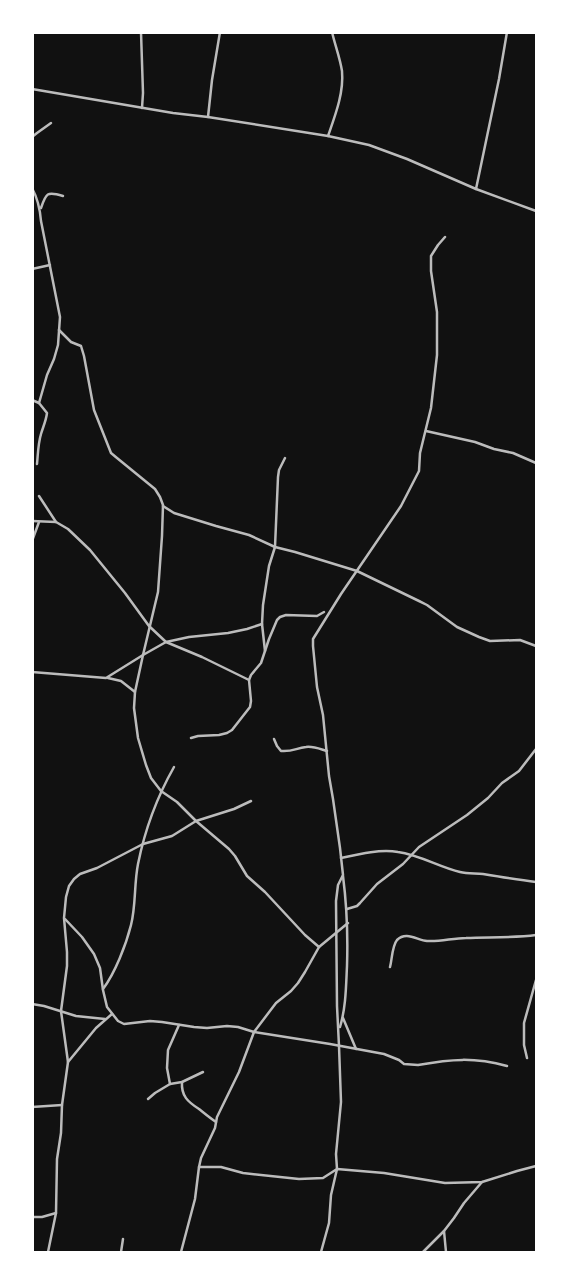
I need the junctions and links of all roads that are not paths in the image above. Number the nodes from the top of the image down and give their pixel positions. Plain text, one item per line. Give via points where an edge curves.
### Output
1 (142, 32) edge
2 (220, 32) edge
3 (332, 32) edge
4 (507, 32) edge
5 (32, 89) edge
6 (142, 108) junction
7 (208, 117) junction
8 (51, 123) dead end
9 (328, 136) junction
10 (32, 137) edge
11 (32, 188) edge
12 (476, 189) junction
13 (63, 196) dead end
14 (40, 209) junction
15 (536, 211) edge
16 (445, 237) dead end
17 (50, 265) junction
18 (32, 269) edge
19 (60, 330) junction
20 (32, 400) edge
21 (38, 402) junction
22 (426, 431) junction
23 (285, 458) dead end
24 (536, 463) edge
25 (37, 464) dead end
26 (39, 496) dead end
27 (163, 505) junction
28 (32, 521) edge
29 (39, 522) junction
30 (56, 522) junction
31 (32, 541) edge
32 (275, 547) junction
33 (357, 571) junction
34 (324, 612) dead end
35 (262, 624) junction
36 (149, 626) junction
37 (166, 642) junction
38 (536, 646) edge
39 (265, 653) junction
40 (142, 655) junction
41 (32, 672) edge
42 (106, 678) junction
43 (249, 680) junction
44 (135, 692) junction
45 (191, 738) dead end
46 (274, 739) dead end
47 (536, 749) edge
48 (327, 751) junction
49 (174, 767) dead end
50 (161, 791) junction
51 (251, 801) dead end
52 (196, 821) junction
53 (143, 844) junction
54 (411, 855) junction
55 (341, 858) junction
56 (343, 875) junction
57 (536, 882) edge
58 (347, 909) junction
59 (64, 918) junction
60 (348, 923) junction
61 (336, 933) junction
62 (536, 935) edge
63 (318, 947) junction
64 (390, 967) dead end
65 (536, 980) edge
66 (102, 990) junction
67 (32, 1004) edge
68 (61, 1012) junction
69 (112, 1014) junction
70 (343, 1016) junction
71 (104, 1019) junction
72 (179, 1025) junction
73 (338, 1031) junction
74 (254, 1032) junction
75 (339, 1046) junction
76 (356, 1049) junction
77 (527, 1058) dead end
78 (68, 1062) junction
79 (507, 1066) dead end
80 (203, 1072) dead end
81 (182, 1082) junction
82 (170, 1084) junction
83 (148, 1099) dead end
84 (62, 1105) junction
85 (32, 1107) edge
86 (216, 1122) junction
87 (536, 1166) edge
88 (198, 1168) junction
89 (337, 1169) junction
90 (482, 1182) junction
91 (56, 1213) junction
92 (32, 1217) edge
93 (444, 1231) junction
94 (123, 1239) dead end
95 (48, 1252) edge
96 (121, 1252) edge
97 (181, 1252) edge
98 (321, 1252) edge
99 (423, 1252) edge
100 (446, 1252) edge

1 - 6 street
2 - 7 street
3 - 9 street via 342,80
4 - 12 street
5 - 6 street
6 - 7 street
7 - 9 street
8 - 10 street
9 - 12 street via 369,145
11 - 14 street
12 - 15 street
13 - 14 street via 48,194
14 - 17 street
16 - 22 street via 432,256 437,355
17 - 18 street
17 - 19 street
19 - 21 street via 54,359
19 - 27 street via 71,342 81,346 94,410 112,453 155,489
20 - 21 street
21 - 25 street via 47,413
22 - 24 street via 475,442
22 - 33 street via 419,471 413,484
23 - 32 street via 278,477
26 - 30 street
27 - 32 street via 174,513 249,535
27 - 36 street via 158,592
28 - 29 street
29 - 30 street
29 - 31 street
30 - 36 street via 90,550
32 - 33 street
32 - 35 street via 269,566
33 - 38 street via 427,605 456,627 479,637 490,641 520,640
33 - 48 street via 313,639
34 - 39 street via 320,616 280,617
35 - 37 street
35 - 39 street
36 - 37 street
36 - 40 street
37 - 40 street
37 - 43 street
39 - 43 street via 262,663
40 - 42 street
40 - 44 street
41 - 42 street
42 - 44 street via 121,681
43 - 45 street via 250,707 232,730
44 - 50 street via 138,738 146,765
46 - 48 street via 281,751 310,746
47 - 54 street via 519,771 488,798
48 - 55 street
49 - 50 street
50 - 52 street
50 - 53 street
51 - 52 street
52 - 53 street via 172,836
52 - 63 street via 236,856 247,876
53 - 59 street via 74,879 66,897
53 - 66 street via 131,925 115,968
54 - 55 street via 389,851
54 - 57 street via 463,873
54 - 58 street via 357,906
55 - 56 street
56 - 58 street
56 - 61 street via 336,895
58 - 60 street
59 - 66 street via 94,954 100,968
59 - 68 street via 67,966
60 - 61 street
60 - 70 street
61 - 63 street
61 - 73 street
62 - 64 street via 428,941 403,937 394,947
63 - 74 street via 298,983 276,1003
65 - 77 street via 524,1023
66 - 69 street
67 - 68 street
68 - 71 street
68 - 78 street
69 - 71 street
69 - 72 street via 124,1024 150,1021
70 - 73 street
70 - 76 street
71 - 78 street
72 - 74 street via 238,1027
72 - 82 street via 168,1050
73 - 75 street
74 - 75 street
74 - 86 street
75 - 76 street
75 - 89 street via 341,1102
76 - 79 street via 384,1054 411,1065 459,1059 487,1060
78 - 84 street
80 - 81 street
81 - 82 street
81 - 86 street via 190,1104
82 - 83 street
84 - 85 street
84 - 91 street
86 - 88 street
87 - 90 street
88 - 89 street via 221,1167 244,1173 300,1178 323,1178
88 - 97 street
89 - 90 street via 445,1183
89 - 98 street
90 - 93 street
91 - 92 street
91 - 95 street
93 - 99 street
93 - 100 street
94 - 96 street

